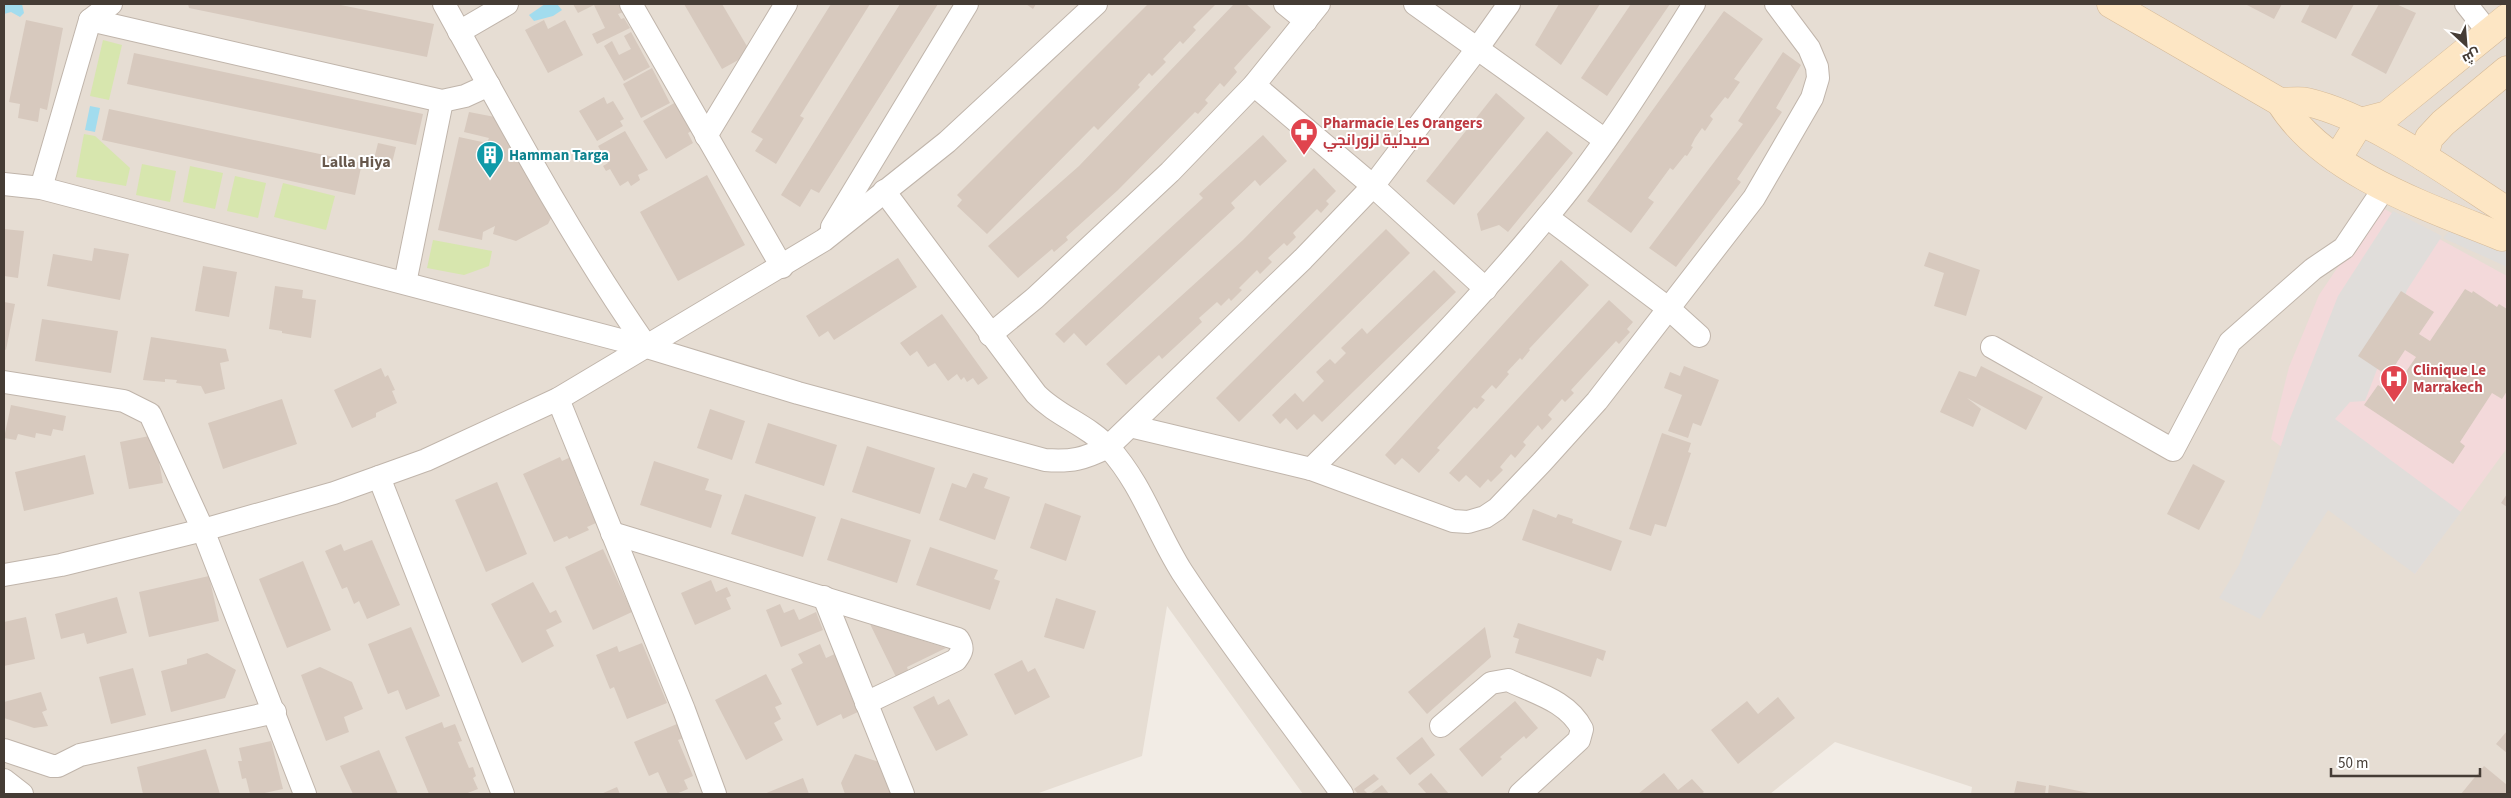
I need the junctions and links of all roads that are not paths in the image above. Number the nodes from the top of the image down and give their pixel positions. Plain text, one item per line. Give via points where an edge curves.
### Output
1 (111, 4) edge
2 (444, 4) edge
3 (507, 4) edge
4 (631, 4) edge
5 (786, 4) edge
6 (967, 4) edge
7 (1096, 4) edge
8 (1285, 4) edge
9 (1416, 4) edge
10 (1509, 4) edge
11 (1694, 4) edge
12 (1776, 4) edge
13 (2111, 4) edge
14 (2466, 4) edge
15 (1312, 12) edge
16 (90, 20) junction
17 (2498, 25) edge
18 (459, 32) junction
19 (1477, 50) junction
20 (2507, 70) edge
21 (489, 85) junction
22 (1254, 85) junction
23 (442, 101) junction
24 (2280, 102) junction
25 (2360, 122) junction
26 (706, 136) junction
27 (1605, 140) junction
28 (2424, 157) junction
29 (2337, 159) junction
30 (2455, 178) junction
31 (4, 184) edge
32 (1373, 186) junction
33 (2385, 187) junction
34 (41, 188) junction
35 (884, 191) junction
36 (2436, 211) junction
37 (2507, 211) edge
38 (1548, 217) junction
39 (2507, 235) edge
40 (824, 240) junction
41 (782, 267) junction
42 (405, 283) junction
43 (1486, 289) junction
44 (1668, 308) junction
45 (990, 335) junction
46 (1699, 336) dead end
47 (647, 347) junction
48 (1992, 347) dead end
49 (4, 382) edge
50 (558, 399) junction
51 (1130, 426) junction
52 (1108, 447) junction
53 (1312, 469) junction
54 (379, 477) junction
55 (203, 530) junction
56 (612, 533) junction
57 (4, 575) edge
58 (824, 597) junction
59 (866, 703) junction
60 (275, 712) junction
61 (1441, 726) dead end
62 (4, 750) edge
63 (4, 780) edge
64 (22, 794) edge
65 (305, 794) edge
66 (503, 794) edge
67 (715, 794) edge
68 (903, 794) edge
69 (1342, 794) edge
70 (1520, 794) edge

1 - 16 street
2 - 18 street
3 - 18 street
4 - 26 street
5 - 26 street
6 - 40 street
7 - 35 street via 947,142
8 - 15 street
9 - 19 street
10 - 19 street
11 - 27 street
12 - 44 street via 1814,57 1818,67 1816,88 1754,198
13 - 24 street
14 - 17 street
15 - 22 street
16 - 23 street
16 - 34 street
17 - 25 street via 2387,115
18 - 21 street
19 - 27 street
19 - 32 street
20 - 28 street via 2443,123 2429,138
21 - 23 street
21 - 47 street via 608,292
22 - 32 street
22 - 45 street via 1170,172 1035,298
23 - 42 street
24 - 25 street via 2306,101
24 - 29 street via 2292,121
25 - 28 street
25 - 29 street
26 - 41 street
27 - 38 street
28 - 30 street
29 - 33 street
30 - 36 street
30 - 37 street
31 - 34 street
32 - 43 street
32 - 51 street via 1303,259
33 - 36 street
33 - 48 street via 2344,248 2313,269 2230,342 2173,450
34 - 42 street
35 - 40 street
35 - 45 street
36 - 39 street via 2502,237
38 - 43 street
38 - 44 street
40 - 41 street
41 - 47 street
42 - 47 street
43 - 53 street
44 - 46 street
44 - 53 street via 1590,408 1497,509 1485,517 1468,522 1453,521
45 - 52 street via 1047,405
47 - 50 street
47 - 52 street via 798,393 1045,460 1069,462 1089,457
49 - 55 street via 124,401 150,414
50 - 54 street via 426,460
50 - 56 street
51 - 52 street
51 - 53 street
52 - 69 street via 1135,482 1182,571
54 - 55 street
54 - 66 street
55 - 57 street via 61,565
55 - 60 street
56 - 58 street
56 - 67 street
58 - 59 street
58 - 59 street via 958,639 962,645 956,660
59 - 68 street
60 - 62 street via 80,755 58,766
60 - 65 street
61 - 70 street via 1491,683 1508,680 1559,703 1571,712 1582,729 1578,740
63 - 64 street

